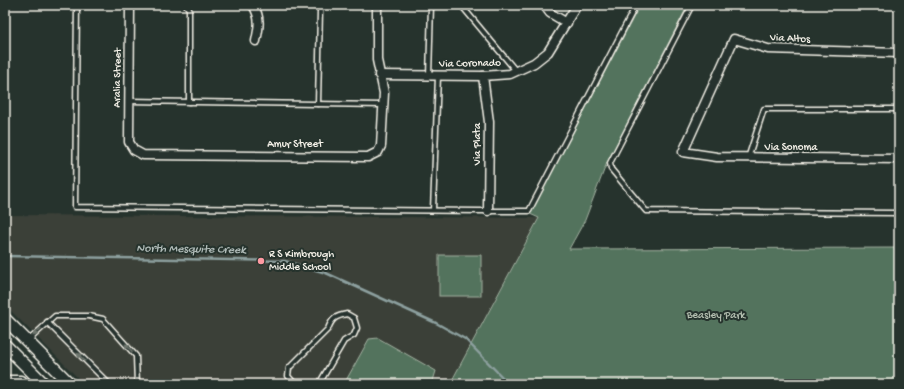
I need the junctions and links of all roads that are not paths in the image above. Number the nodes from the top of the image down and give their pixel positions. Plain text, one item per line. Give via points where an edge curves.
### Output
1 (77, 5) edge
2 (130, 5) edge
3 (186, 5) edge
4 (253, 5) edge
5 (317, 5) edge
6 (377, 5) edge
7 (431, 5) edge
8 (461, 5) edge
9 (544, 5) edge
10 (577, 5) edge
11 (636, 5) edge
12 (692, 5) edge
13 (567, 23) junction
14 (256, 41) dead end
15 (899, 53) edge
16 (516, 71) junction
17 (379, 75) junction
18 (429, 76) junction
19 (438, 76) junction
20 (483, 76) junction
21 (128, 101) junction
22 (189, 102) junction
23 (318, 104) junction
24 (383, 105) junction
25 (899, 108) edge
26 (134, 150) joint
27 (683, 152) joint
28 (748, 158) junction
29 (899, 159) edge
30 (433, 210) junction
31 (488, 211) junction
32 (899, 213) edge
33 (5, 319) edge
34 (47, 322) junction
35 (28, 342) junction
36 (5, 345) edge
37 (15, 355) junction
38 (5, 378) edge
39 (30, 384) edge
40 (44, 384) edge
41 (70, 384) edge
42 (109, 384) edge
43 (137, 384) edge
44 (294, 384) edge
45 (319, 384) edge

1 - 30 lane via 75,207
2 - 21 street, Aralia Street
3 - 22 lane via 189,9
4 - 14 street via 260,24
5 - 23 lane via 320,10
6 - 17 street, Amur Street
7 - 18 lane
8 - 16 lane
9 - 13 street via 550,13
10 - 13 street, Via Coronado
11 - 31 lane via 529,211
12 - 32 lane via 610,163 611,169 646,211
13 - 16 street, Via Coronado via 548,52 534,63
15 - 27 street, Via Altos via 768,49 734,39
16 - 20 street, Via Coronado via 510,74
17 - 18 street, Via Coronado
17 - 24 street, Amur Street via 384,94
18 - 19 street, Via Coronado
19 - 20 street, Via Coronado
19 - 30 lane
20 - 31 street, Via Plata via 489,122
21 - 22 lane
21 - 26 street, Aralia Street via 129,142
22 - 23 lane
23 - 24 lane
24 - 26 street, Amur Street via 381,146 378,152 368,157 143,155
25 - 28 lane via 764,109
27 - 28 street, Via Sonoma via 717,158
28 - 29 street, Via Sonoma
30 - 31 lane
33 - 35 main road
34 -> 35 lane
42 -> 34 lane
43 -> 34 lane via 136,356 103,319 89,316 55,316
35 - 37 main road
35 - 41 main road
36 - 37 main road
37 - 40 main road
38 - 39 lane via 21,378
44 - 45 lane via 288,376 289,368 328,329 331,321 337,316 347,314 354,318 357,328 354,335 344,341

